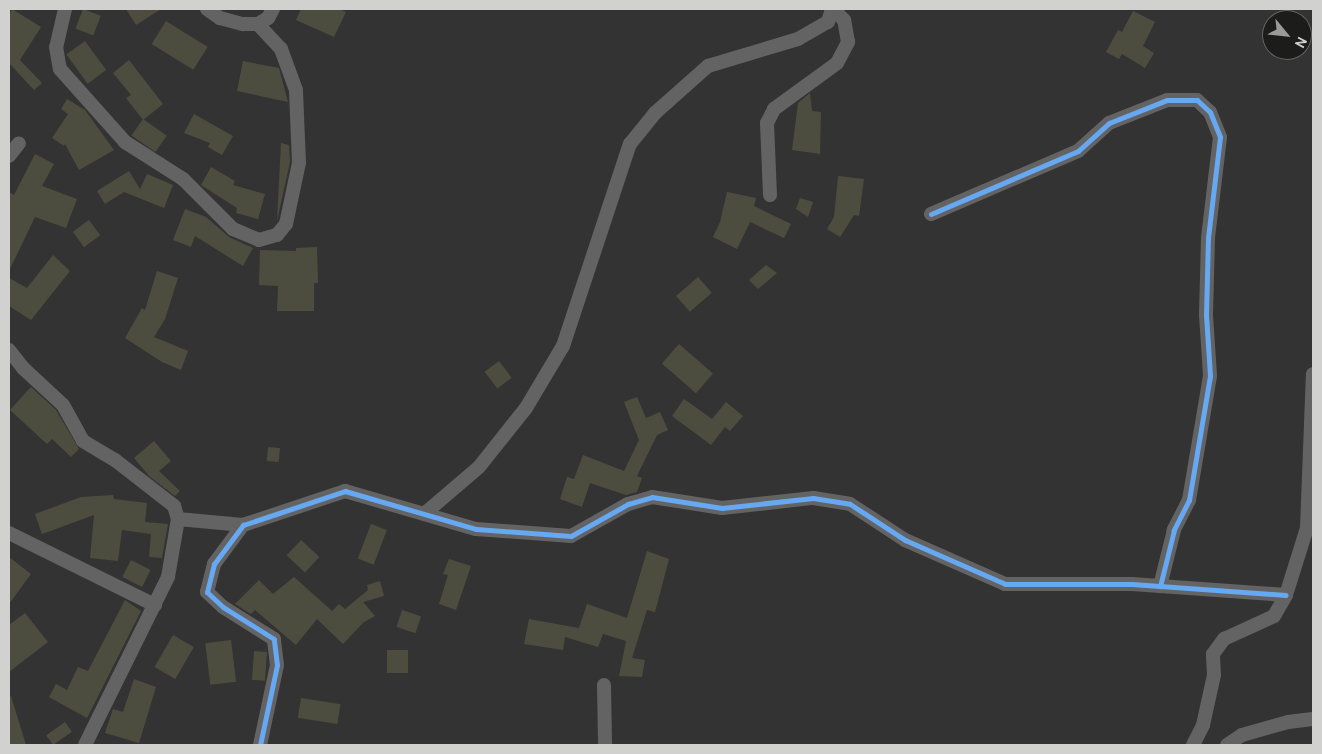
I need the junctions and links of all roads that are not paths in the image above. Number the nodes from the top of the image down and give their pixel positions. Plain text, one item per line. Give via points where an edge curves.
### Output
1 (64, 9) edge
2 (207, 9) edge
3 (273, 9) edge
4 (833, 9) edge
5 (258, 24) junction
6 (19, 143) dead end
7 (9, 156) edge
8 (770, 195) dead end
9 (931, 214) dead end
10 (9, 350) edge
11 (1313, 374) edge
12 (424, 514) junction
13 (178, 519) junction
14 (243, 525) junction
15 (9, 533) edge
16 (1160, 586) junction
17 (1286, 595) junction
18 (155, 605) junction
19 (604, 685) dead end
20 (1313, 719) edge
21 (86, 745) edge
22 (260, 745) edge
23 (605, 745) edge
24 (1193, 745) edge
25 (1227, 745) edge

1 - 5 street via 56,47 60,69 125,142 184,179 233,229 259,240 277,235 286,224 299,162 296,90 282,50
2 - 5 street via 220,18
3 - 5 street via 268,18
4 - 8 street via 844,20 848,42 837,63 774,109 767,123
4 - 12 street via 828,22 798,39 708,66 655,113 630,144 564,346 526,408 479,467
6 - 7 street
9 - 16 street via 1078,151 1109,123 1167,100 1197,100 1210,112 1220,137 1208,238 1206,315 1210,376 1188,500 1174,530
10 - 13 street via 22,368 63,405 83,441 115,460 174,506
11 - 17 street via 1307,528
12 - 14 street via 345,492
12 - 16 street via 476,529 571,536 628,504 652,497 722,508 813,498 850,504 905,540 1005,584
13 - 14 street
13 - 18 street via 168,577
14 - 22 street via 214,564 207,592 223,608 274,639 277,665
15 - 18 street
16 - 17 street
17 - 24 street via 1274,616 1224,639 1213,654 1214,675 1203,725
18 - 21 street
19 - 23 street
20 - 25 street via 1288,722 1242,735

